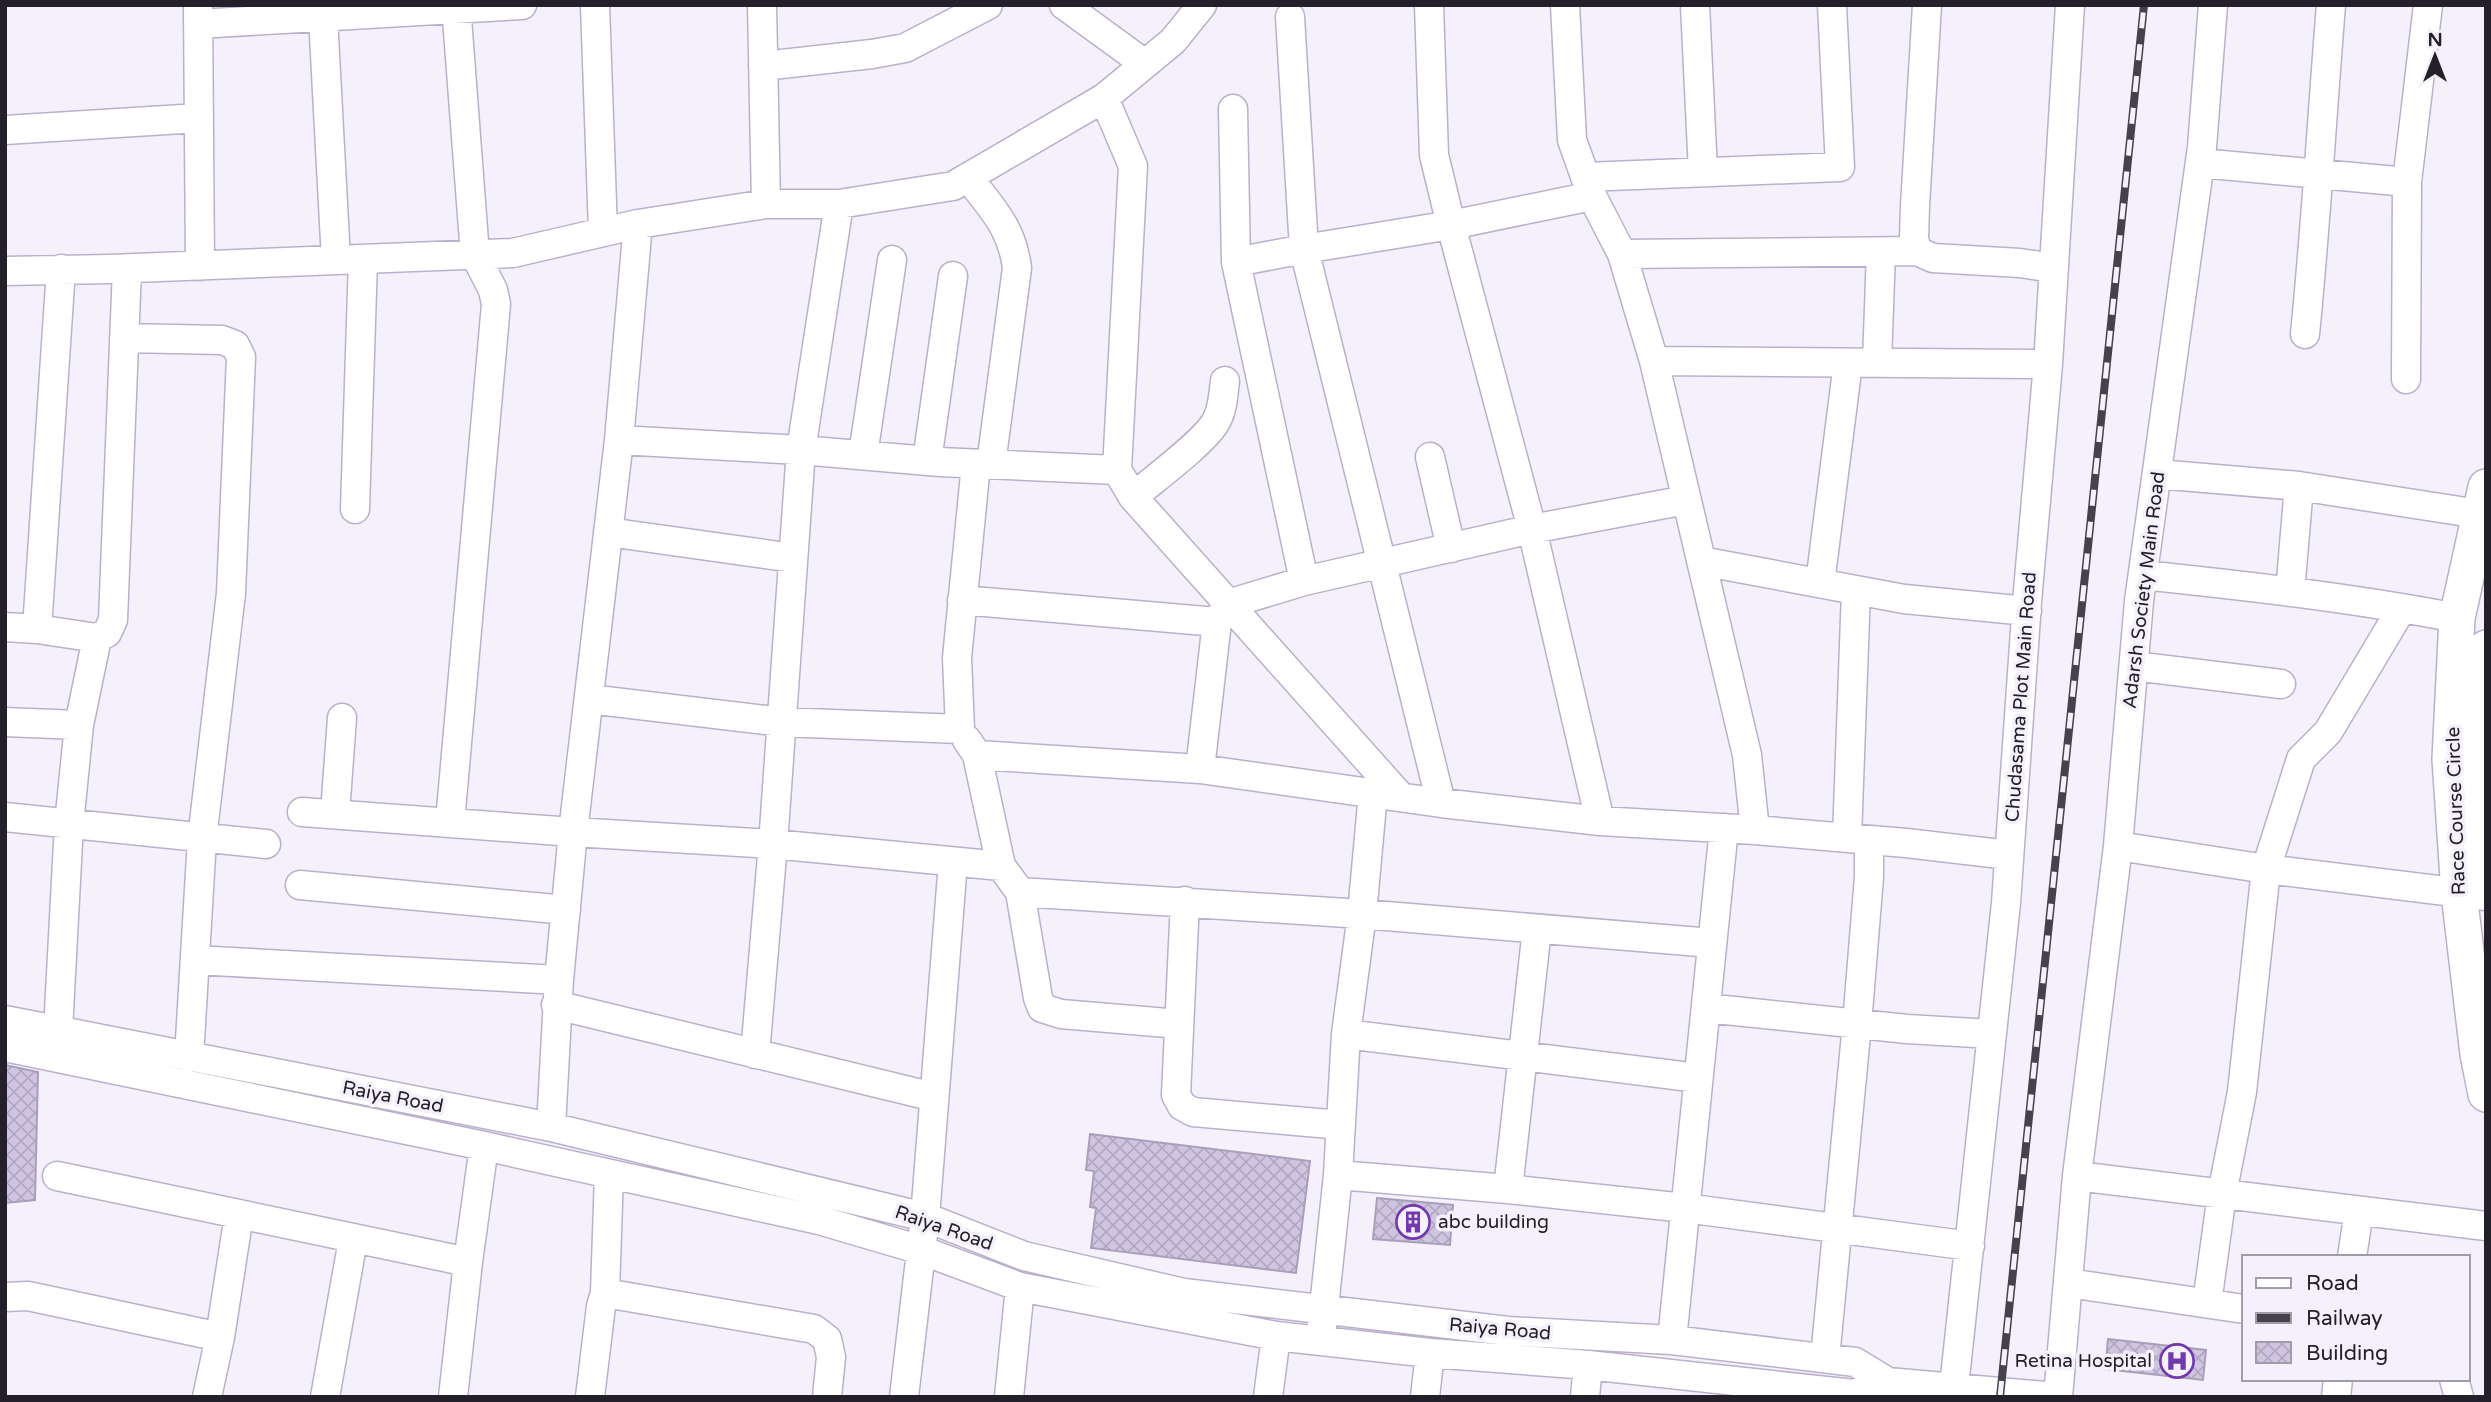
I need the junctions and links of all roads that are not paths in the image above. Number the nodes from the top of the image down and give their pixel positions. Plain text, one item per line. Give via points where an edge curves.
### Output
1 (522, 5) edge
2 (595, 5) edge
3 (762, 5) edge
4 (988, 5) edge
5 (1063, 5) edge
6 (1202, 5) edge
7 (1429, 5) edge
8 (1565, 5) edge
9 (1695, 5) edge
10 (1832, 5) edge
11 (1927, 5) edge
12 (2070, 5) edge
13 (2213, 5) edge
14 (2332, 5) edge
15 (2428, 5) edge
16 (456, 7) edge
17 (198, 15) edge
18 (323, 17) junction
19 (1290, 18) dead end
20 (1145, 64) junction
21 (763, 66) junction
22 (1104, 99) junction
23 (1233, 109) dead end
24 (199, 118) junction
25 (5, 130) edge
26 (2200, 163) junction
27 (1703, 172) junction
28 (2318, 173) junction
29 (968, 177) junction
30 (2407, 183) junction
31 (1588, 186) junction
32 (766, 204) junction
33 (839, 204) junction
34 (638, 224) junction
35 (1451, 225) junction
36 (603, 232) junction
37 (1304, 249) junction
38 (1917, 251) junction
39 (1881, 252) junction
40 (1622, 254) junction
41 (475, 255) junction
42 (350, 260) junction
43 (892, 260) dead end
44 (1236, 262) junction
45 (200, 266) junction
46 (2054, 268) junction
47 (61, 269) junction
48 (127, 269) junction
49 (5, 271) edge
50 (953, 276) dead end
51 (2305, 334) dead end
52 (124, 338) junction
53 (1654, 360) junction
54 (1848, 363) junction
55 (1877, 363) junction
56 (2048, 364) junction
57 (2406, 379) dead end
58 (1225, 381) dead end
59 (619, 440) junction
60 (801, 450) junction
61 (863, 455) junction
62 (1430, 457) dead end
63 (927, 461) junction
64 (983, 464) junction
65 (1118, 470) junction
66 (2157, 474) junction
67 (2299, 486) junction
68 (1133, 497) junction
69 (1686, 500) junction
70 (2482, 501) edge
71 (355, 509) dead end
72 (1532, 529) junction
73 (608, 532) junction
74 (1451, 548) junction
75 (793, 558) junction
76 (1701, 561) junction
77 (1382, 564) junction
78 (2143, 575) junction
79 (1304, 581) junction
80 (1820, 583) junction
81 (1856, 590) junction
82 (2290, 592) junction
83 (962, 600) junction
84 (2402, 608) junction
85 (2027, 611) junction
86 (1222, 613) junction
87 (2457, 618) junction
88 (5, 626) edge
89 (37, 629) junction
90 (97, 638) junction
91 (2486, 648) edge
92 (2134, 666) junction
93 (2281, 684) dead end
94 (589, 699) junction
95 (342, 718) dead end
96 (5, 722) edge
97 (782, 722) junction
98 (79, 725) junction
99 (960, 729) junction
100 (977, 755) junction
101 (1200, 769) junction
102 (1387, 795) junction
103 (1441, 803) junction
104 (302, 812) dead end
105 (335, 813) junction
106 (5, 817) edge
107 (1600, 821) junction
108 (450, 822) junction
109 (69, 824) junction
110 (1724, 828) junction
111 (1755, 830) junction
112 (573, 832) junction
113 (202, 839) junction
114 (1858, 839) junction
115 (266, 844) dead end
116 (773, 844) junction
117 (2118, 846) junction
118 (2009, 855) junction
119 (953, 862) junction
120 (1000, 866) junction
121 (2266, 869) junction
122 (300, 885) dead end
123 (2477, 888) edge
124 (1020, 891) junction
125 (1185, 901) junction
126 (566, 910) junction
127 (1362, 914) junction
128 (1537, 929) junction
129 (1712, 943) junction
130 (195, 960) junction
131 (558, 993) junction
132 (1706, 1008) junction
133 (5, 1020) edge
134 (1179, 1024) junction
135 (1857, 1024) junction
136 (58, 1031) junction
137 (1346, 1034) junction
138 (1992, 1034) junction
139 (5, 1047) edge
140 (755, 1054) junction
141 (1521, 1056) junction
142 (189, 1057) junction
143 (1699, 1078) junction
144 (2486, 1094) edge
145 (934, 1097) junction
146 (1341, 1125) junction
147 (551, 1127) junction
148 (484, 1146) junction
149 (609, 1174) junction
150 (1338, 1175) junction
151 (57, 1176) dead end
152 (2077, 1176) junction
153 (1508, 1189) junction
154 (2222, 1194) junction
155 (1685, 1208) junction
156 (2359, 1211) junction
157 (239, 1215) junction
158 (925, 1217) junction
159 (2486, 1227) edge
160 (1837, 1228) junction
161 (353, 1240) junction
162 (1970, 1246) junction
163 (921, 1250) junction
164 (2352, 1255) edge
165 (468, 1262) junction
166 (2068, 1283) junction
167 (1020, 1287) junction
168 (605, 1293) junction
169 (5, 1297) edge
170 (2207, 1303) junction
171 (2242, 1309) edge
172 (1324, 1310) junction
173 (1276, 1336) junction
174 (220, 1337) junction
175 (1319, 1340) junction
176 (1672, 1340) junction
177 (1430, 1353) junction
178 (1825, 1358) junction
179 (1588, 1365) junction
180 (1901, 1387) edge
181 (1954, 1387) junction
182 (1746, 1390) edge
183 (207, 1397) edge
184 (325, 1397) edge
185 (453, 1397) edge
186 (590, 1397) edge
187 (827, 1397) edge
188 (904, 1397) edge
189 (1009, 1397) edge
190 (1268, 1397) edge
191 (1425, 1397) edge
192 (1585, 1397) edge
193 (2057, 1397) edge

1 - 16 street
2 - 36 street
3 - 21 street
4 - 21 street via 905,48
5 - 20 street
6 - 20 street via 1173,41
7 - 35 street via 1434,155
8 - 31 street via 1572,140
9 - 27 street
10 - 27 street via 1839,167
11 - 38 street via 1914,206
12 - 46 street, Chudasama Plot Main Road
13 - 26 street, Adarsh Society Main Road
14 - 28 street
15 - 30 street
16 - 18 street
16 - 41 street
17 - 18 street
17 - 24 street
18 - 42 street
19 - 37 street
20 - 22 street
21 - 32 street
22 - 29 street
22 - 65 street via 1133,166
23 - 44 street
24 - 25 street
24 - 45 street
26 - 28 street
26 - 66 street, Adarsh Society Main Road
27 - 31 street
28 - 30 street
28 - 51 street
29 - 33 street via 953,186
29 - 64 street via 1006,228 1017,268
30 - 57 street
31 - 35 street
31 - 40 street
32 - 33 street
32 - 34 street
33 - 60 street
34 - 36 street
34 - 59 street
35 - 37 street
35 - 72 street
36 - 41 street via 513,253
37 - 44 street
37 - 77 street
38 - 39 street
38 - 46 street via 1933,258
39 - 40 street
39 - 55 street
40 - 53 street
41 - 42 street
41 - 108 street via 496,304
42 - 45 street
42 - 71 street
43 - 61 street
44 - 79 street
45 - 48 street
46 - 56 street, Chudasama Plot Main Road
47 - 48 street
47 - 49 street
47 - 89 street
48 - 52 street
50 - 63 street
52 - 90 street via 113,620 107,633
52 - 113 street via 222,340 235,345 241,356 231,593
53 - 54 street
53 - 69 street
54 - 55 street
54 - 80 street
55 - 56 street
56 - 85 street, Chudasama Plot Main Road
58 - 68 street via 1215,423
59 - 60 street
59 - 73 street
60 - 61 street
60 - 75 street
61 - 63 street
62 - 74 street
63 - 64 street
64 - 65 street
64 - 83 street
65 - 68 street
66 - 67 street
66 - 78 street, Adarsh Society Main Road
67 - 70 street
67 - 82 street
68 - 86 street
69 - 72 street
69 - 76 street
70 - 87 main road, Race Course Circle
72 - 74 street
72 - 107 street
73 - 75 street
73 - 94 street
74 - 77 street
75 - 97 street
76 - 80 street
76 - 111 street via 1747,755
77 - 79 street
77 - 103 street
78 - 82 street
78 - 92 street, Adarsh Society Main Road
79 - 86 street
80 - 81 street
81 - 85 street
81 - 114 street
82 - 84 street
83 - 86 street
83 - 99 street via 957,658
84 - 87 street
84 - 121 street via 2328,732 2301,760
85 - 118 street, Chudasama Plot Main Road
86 - 101 street
86 - 102 street
87 - 123 main road, Race Course Circle via 2450,760
88 - 89 street
89 - 90 street
90 - 98 street
91 - 123 main road, Race Course Circle via 2478,755
92 - 93 street
92 - 117 street, Adarsh Society Main Road
94 - 97 street
94 - 112 street
95 - 105 street
96 - 98 street
97 - 99 street
97 - 116 street
98 - 109 street
99 - 100 street
100 - 101 street
100 - 120 street
101 - 102 street
102 - 103 street
102 - 127 street
103 - 107 street
104 - 105 street
105 - 108 street
106 - 109 street
107 - 110 street
108 - 112 street
109 - 113 street
109 - 136 street
110 - 111 street
110 - 129 street
111 - 114 street
112 - 116 street
112 - 126 street
113 - 115 street
113 - 130 street
114 - 118 street
114 - 135 street via 1869,877
116 - 119 street
116 - 140 street
117 - 121 street
117 - 152 street, Adarsh Society Main Road
118 - 138 street, Chudasama Plot Main Road
119 - 120 street
119 - 145 street
120 - 124 street
121 - 123 street
121 - 154 street via 2242,1093
122 - 126 street
123 - 144 main road, Race Course Circle via 2478,1054
124 - 125 street
124 - 134 street via 1042,1008 1061,1014
125 - 127 street
125 - 134 street
126 - 131 street
127 - 128 street
127 - 137 street
128 - 129 street
128 - 141 street
129 - 132 street
130 - 131 street
130 - 142 street
131 - 140 street
131 - 147 street
132 - 135 street
132 - 143 street
133 - 136 street, Raiya Road
134 - 146 street via 1176,1096 1182,1106 1193,1112
135 - 138 street
135 - 160 street
136 - 142 street, Raiya Road
137 - 141 street
137 - 146 street
138 - 162 street, Chudasama Plot Main Road
139 - 148 street, Raiya Road
140 - 145 street
141 - 143 street
141 - 153 street
142 - 147 street, Raiya Road
143 - 155 street
145 - 158 street
146 - 150 street
147 - 158 street, Raiya Road
148 - 149 street, Raiya Road
148 - 165 street
149 - 163 street, Raiya Road via 819,1220
149 - 168 street
150 - 153 street
150 - 172 street
151 - 157 street
152 - 154 street
152 - 166 street, Adarsh Society Main Road
153 - 155 street
154 - 156 street
154 - 170 street
155 - 160 street
155 - 176 street
156 - 159 street
156 - 164 street
157 - 161 street
157 - 174 street
158 - 163 street
158 - 172 street, Raiya Road via 1024,1256 1184,1293
160 - 162 street
160 - 178 street
161 - 165 street
161 - 184 street
162 - 181 street, Chudasama Plot Main Road
163 - 167 street, Raiya Road
163 - 188 street
165 - 185 street
166 - 170 street
166 - 193 street, Adarsh Society Main Road
167 - 173 street, Raiya Road
167 - 189 street
168 - 186 street
168 - 187 street via 814,1329 827,1339 831,1357
169 - 174 street via 28,1296
170 - 171 street
172 - 175 street
172 - 176 street, Raiya Road via 1508,1331
173 - 175 street, Raiya Road
173 - 190 street
174 - 183 street
175 - 177 street, Raiya Road
176 - 178 street, Raiya Road
177 - 179 street, Raiya Road
177 - 191 street
178 - 180 street, Raiya Road via 1854,1362
179 - 182 street, Raiya Road
179 - 192 street
180 - 181 street, Raiya Road
180 - 182 street, Raiya Road via 1854,1394
181 - 193 street, Raiya Road

